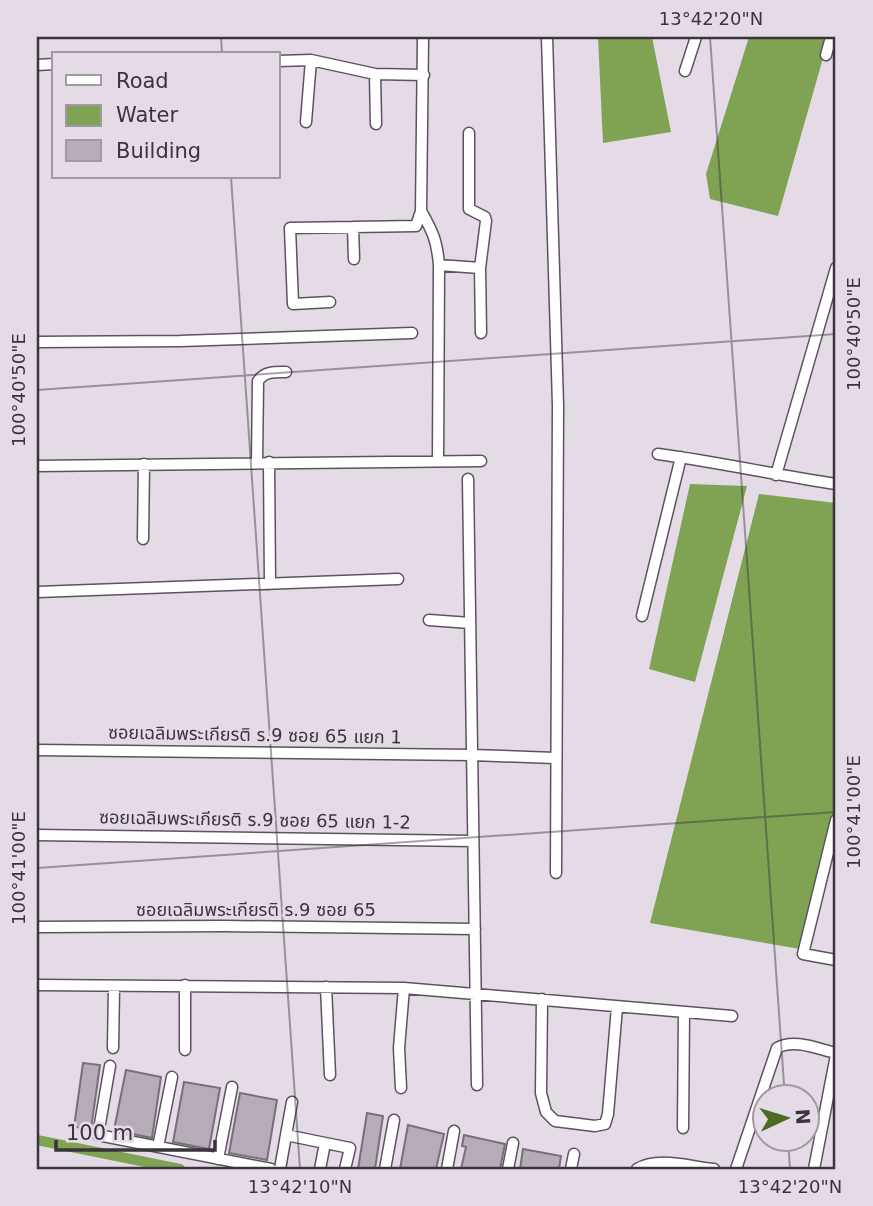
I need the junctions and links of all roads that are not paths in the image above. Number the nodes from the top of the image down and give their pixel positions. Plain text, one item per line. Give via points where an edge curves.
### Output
1 (423, 37) edge
2 (547, 37) edge
3 (696, 37) edge
4 (831, 37) edge
5 (826, 55) dead end
6 (311, 60) junction
7 (280, 61) edge
8 (685, 71) dead end
9 (375, 74) junction
10 (424, 75) junction
11 (306, 122) dead end
12 (376, 124) dead end
13 (469, 133) dead end
14 (421, 211) junction
15 (353, 227) junction
16 (354, 259) dead end
17 (439, 265) junction
18 (480, 268) junction
19 (836, 268) edge
20 (330, 302) dead end
21 (412, 333) dead end
22 (481, 333) dead end
23 (37, 342) edge
24 (286, 372) dead end
25 (658, 454) dead end
26 (681, 457) junction
27 (438, 461) junction
28 (481, 461) dead end
29 (269, 462) junction
30 (257, 463) junction
31 (144, 464) junction
32 (37, 466) edge
33 (776, 475) junction
34 (468, 480) dead end
35 (836, 484) edge
36 (143, 539) dead end
37 (398, 579) dead end
38 (270, 584) junction
39 (37, 592) edge
40 (642, 616) dead end
41 (429, 620) dead end
42 (470, 623) junction
43 (37, 750) edge
44 (472, 755) junction
45 (555, 758) junction
46 (836, 820) edge
47 (37, 835) edge
48 (473, 841) junction
49 (556, 873) dead end
50 (37, 927) edge
51 (475, 929) junction
52 (836, 960) edge
53 (37, 985) edge
54 (185, 985) junction
55 (114, 987) junction
56 (326, 987) junction
57 (404, 988) junction
58 (474, 993) junction
59 (542, 999) junction
60 (617, 1007) junction
61 (684, 1012) junction
62 (732, 1016) dead end
63 (113, 1048) dead end
64 (185, 1050) dead end
65 (836, 1054) edge
66 (110, 1066) dead end
67 (330, 1075) dead end
68 (172, 1077) dead end
69 (477, 1085) dead end
70 (232, 1087) dead end
71 (401, 1088) dead end
72 (292, 1102) dead end
73 (394, 1120) dead end
74 (682, 1128) dead end
75 (454, 1131) dead end
76 (286, 1135) junction
77 (325, 1143) junction
78 (513, 1143) dead end
79 (158, 1147) junction
80 (574, 1154) dead end
81 (218, 1159) junction
82 (271, 1169) edge
83 (280, 1169) edge
84 (320, 1169) edge
85 (345, 1169) edge
86 (385, 1169) edge
87 (447, 1169) edge
88 (508, 1169) edge
89 (571, 1169) edge
90 (637, 1169) edge
91 (714, 1169) edge
92 (736, 1169) edge
93 (814, 1169) edge

1 - 10 street
2 - 45 street via 558,405
3 - 8 street
4 - 5 street
6 - 7 street
6 - 9 street
6 - 11 street
9 - 10 street
9 - 12 street
10 - 14 street
13 - 18 street via 469,209 486,221
14 - 15 street via 416,226
14 - 17 street via 437,243
15 - 16 street
15 - 20 street via 290,228 293,304
17 - 18 street
17 - 27 street
18 - 22 street
19 - 33 street
21 - 23 street
24 - 30 street via 269,372 258,381
25 - 26 street
26 - 33 street
26 - 40 street
27 - 28 street
27 - 29 street
29 - 30 street
29 - 38 street
30 - 31 street
31 - 32 street
31 - 36 street
33 - 35 street
34 - 42 street
37 - 38 street
38 - 39 street
41 - 42 street
42 - 44 street
43 - 44 street, ซอยเฉลิมพระเกียรติ ร.9 ซอย 65 แยก 1
44 - 45 street, ซอยเฉลิมพระเกียรติ ร.9 ซอย 65 แยก 1
44 - 48 street
45 - 49 street
46 - 52 street via 803,954
47 - 48 street, ซอยเฉลิมพระเกียรติ ร.9 ซอย 65 แยก 1-2
48 - 51 street
50 - 51 street, ซอยเฉลิมพระเกียรติ ร.9 ซอย 65
51 - 58 street
53 - 55 street
54 - 55 street
54 - 56 street
54 - 64 street
55 - 63 street
56 - 57 street
56 - 67 street
57 - 58 street
57 - 71 street
58 - 59 street
58 - 69 street
59 - 60 street
59 - 60 street via 541,1093 546,1112 555,1121 595,1126 605,1124 608,1114
60 - 61 street
61 - 62 street
61 - 74 street
65 - 92 street via 798,1044 777,1048
65 - 93 street
66 - 79 street via 98,1135
68 - 79 street
70 - 81 street
72 - 76 street
73 - 86 street
75 - 87 street
76 - 77 street
76 - 83 street
77 - 84 street
77 - 85 street via 350,1148
78 - 88 street
79 - 81 street
80 - 89 street
81 - 82 street
90 - 91 street via 662,1163

